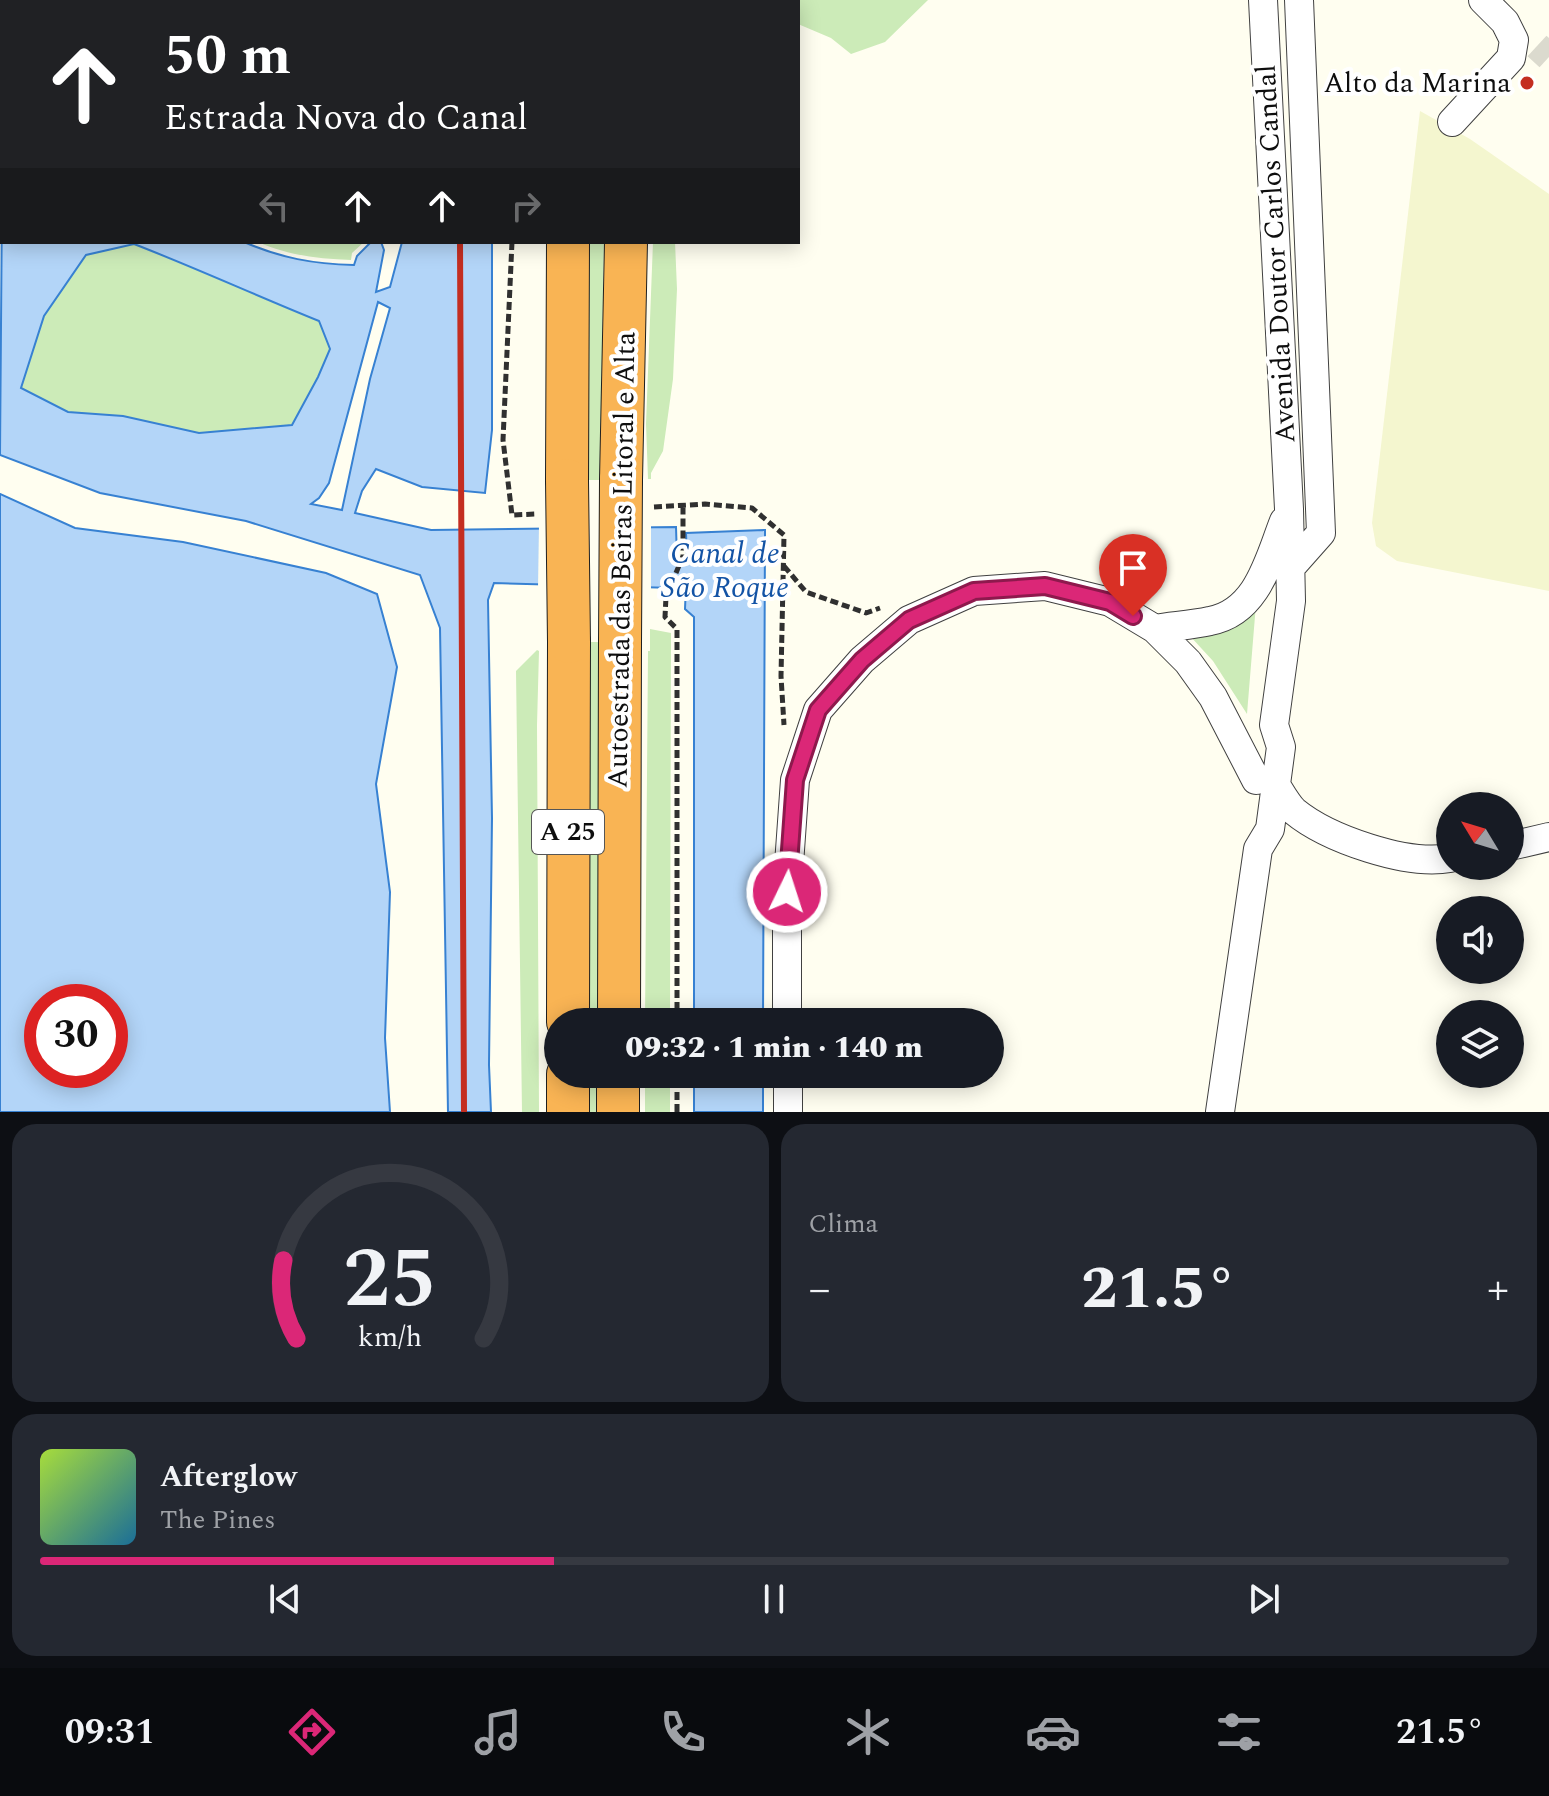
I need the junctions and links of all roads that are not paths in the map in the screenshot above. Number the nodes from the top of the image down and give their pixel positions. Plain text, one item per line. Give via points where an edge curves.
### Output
1 (1263, 0) edge
2 (1299, 0) edge
3 (1483, 0) edge
4 (1452, 122) dead end
5 (568, 244) edge
6 (626, 244) edge
7 (1289, 509) junction
8 (1290, 568) junction
9 (1155, 629) junction
10 (1266, 782) junction
11 (1549, 837) edge
12 (1524, 843) edge
13 (1436, 858) edge
14 (568, 1008) edge
15 (619, 1008) edge
16 (787, 1008) edge
17 (568, 1088) edge
18 (618, 1088) edge
19 (788, 1088) edge
20 (568, 1112) edge
21 (618, 1112) edge
22 (788, 1112) edge
23 (1220, 1112) edge

1 - 7 street, Avenida Doutor Carlos Candal
2 - 8 street via 1321,533
3 - 4 street via 1526,43
5 - 14 highway, Autoestrada das Beiras Litoral e Alta / A 25, bridge
6 - 15 highway, Autoestrada das Beiras Litoral e Alta / A 25, bridge
7 - 8 street, Avenida Doutor Carlos Candal
7 - 9 street, Avenida Doutor Carlos Candal via 1257,589 1241,607 1214,621
8 - 10 street, Avenida Doutor Carlos Candal via 1291,601 1274,725 1281,747
9 - 10 street via 1188,662
9 - 16 street via 1110,602 1045,586 974,591 909,620 862,660 818,710 795,780 787,892
10 - 13 street via 1293,810 1344,838 1387,854
10 - 23 street, Avenida Doutor Carlos Candal via 1270,829 1258,849
11 - 12 street
17 - 20 highway
18 - 21 highway
19 - 22 street

